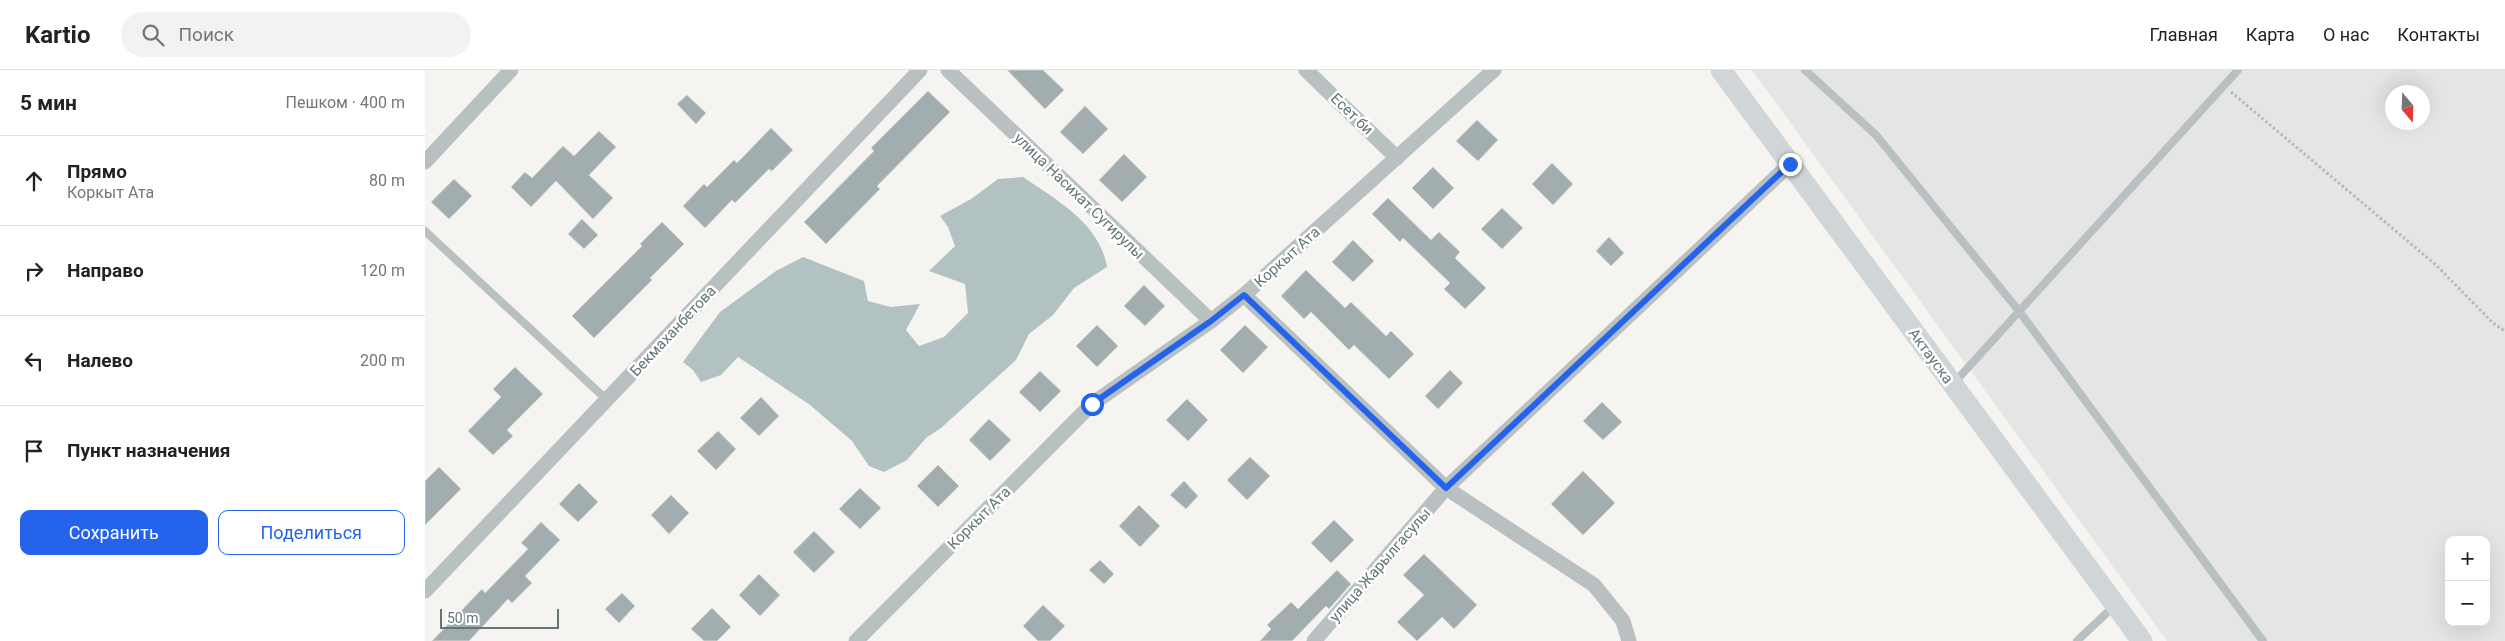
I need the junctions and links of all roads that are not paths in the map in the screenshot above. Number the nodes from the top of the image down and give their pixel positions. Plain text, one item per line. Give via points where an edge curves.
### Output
1 (511, 70) edge
2 (920, 70) edge
3 (948, 70) edge
4 (1306, 70) edge
5 (1495, 70) edge
6 (1721, 70) edge
7 (1805, 70) edge
8 (2238, 70) edge
9 (1397, 158) junction
10 (425, 162) edge
11 (1790, 164) junction
12 (425, 231) edge
13 (1244, 295) junction
14 (2019, 311) junction
15 (1211, 321) junction
16 (1952, 384) junction
17 (607, 400) junction
18 (1446, 488) junction
19 (425, 591) edge
20 (2115, 605) junction
21 (856, 641) edge
22 (1313, 641) edge
23 (1629, 641) edge
24 (2077, 641) edge
25 (2141, 641) edge
26 (2263, 641) edge

1 - 10 street
2 - 17 street, Бекмаханбетова
3 - 15 street, улица Насихат Сугирулы
4 - 9 street, Есет би
5 - 9 street, Коркыт Ата
6 - 11 main road, Актауска
7 - 14 lane via 1876,135
8 - 14 lane
9 - 13 street, Коркыт Ата
11 - 16 main road, Актауска
11 - 18 street, улица Жарылгасулы
12 - 17 lane
13 - 15 street, Коркыт Ата
13 - 18 street
14 - 16 lane
14 - 26 lane
15 - 21 street, Коркыт Ата via 1092,404
16 - 20 main road, Актауска
17 - 19 street, Бекмаханбетова
18 - 22 street, улица Жарылгасулы
18 - 23 street via 1594,585 1623,621
20 - 24 lane
20 - 25 main road, Актауска

